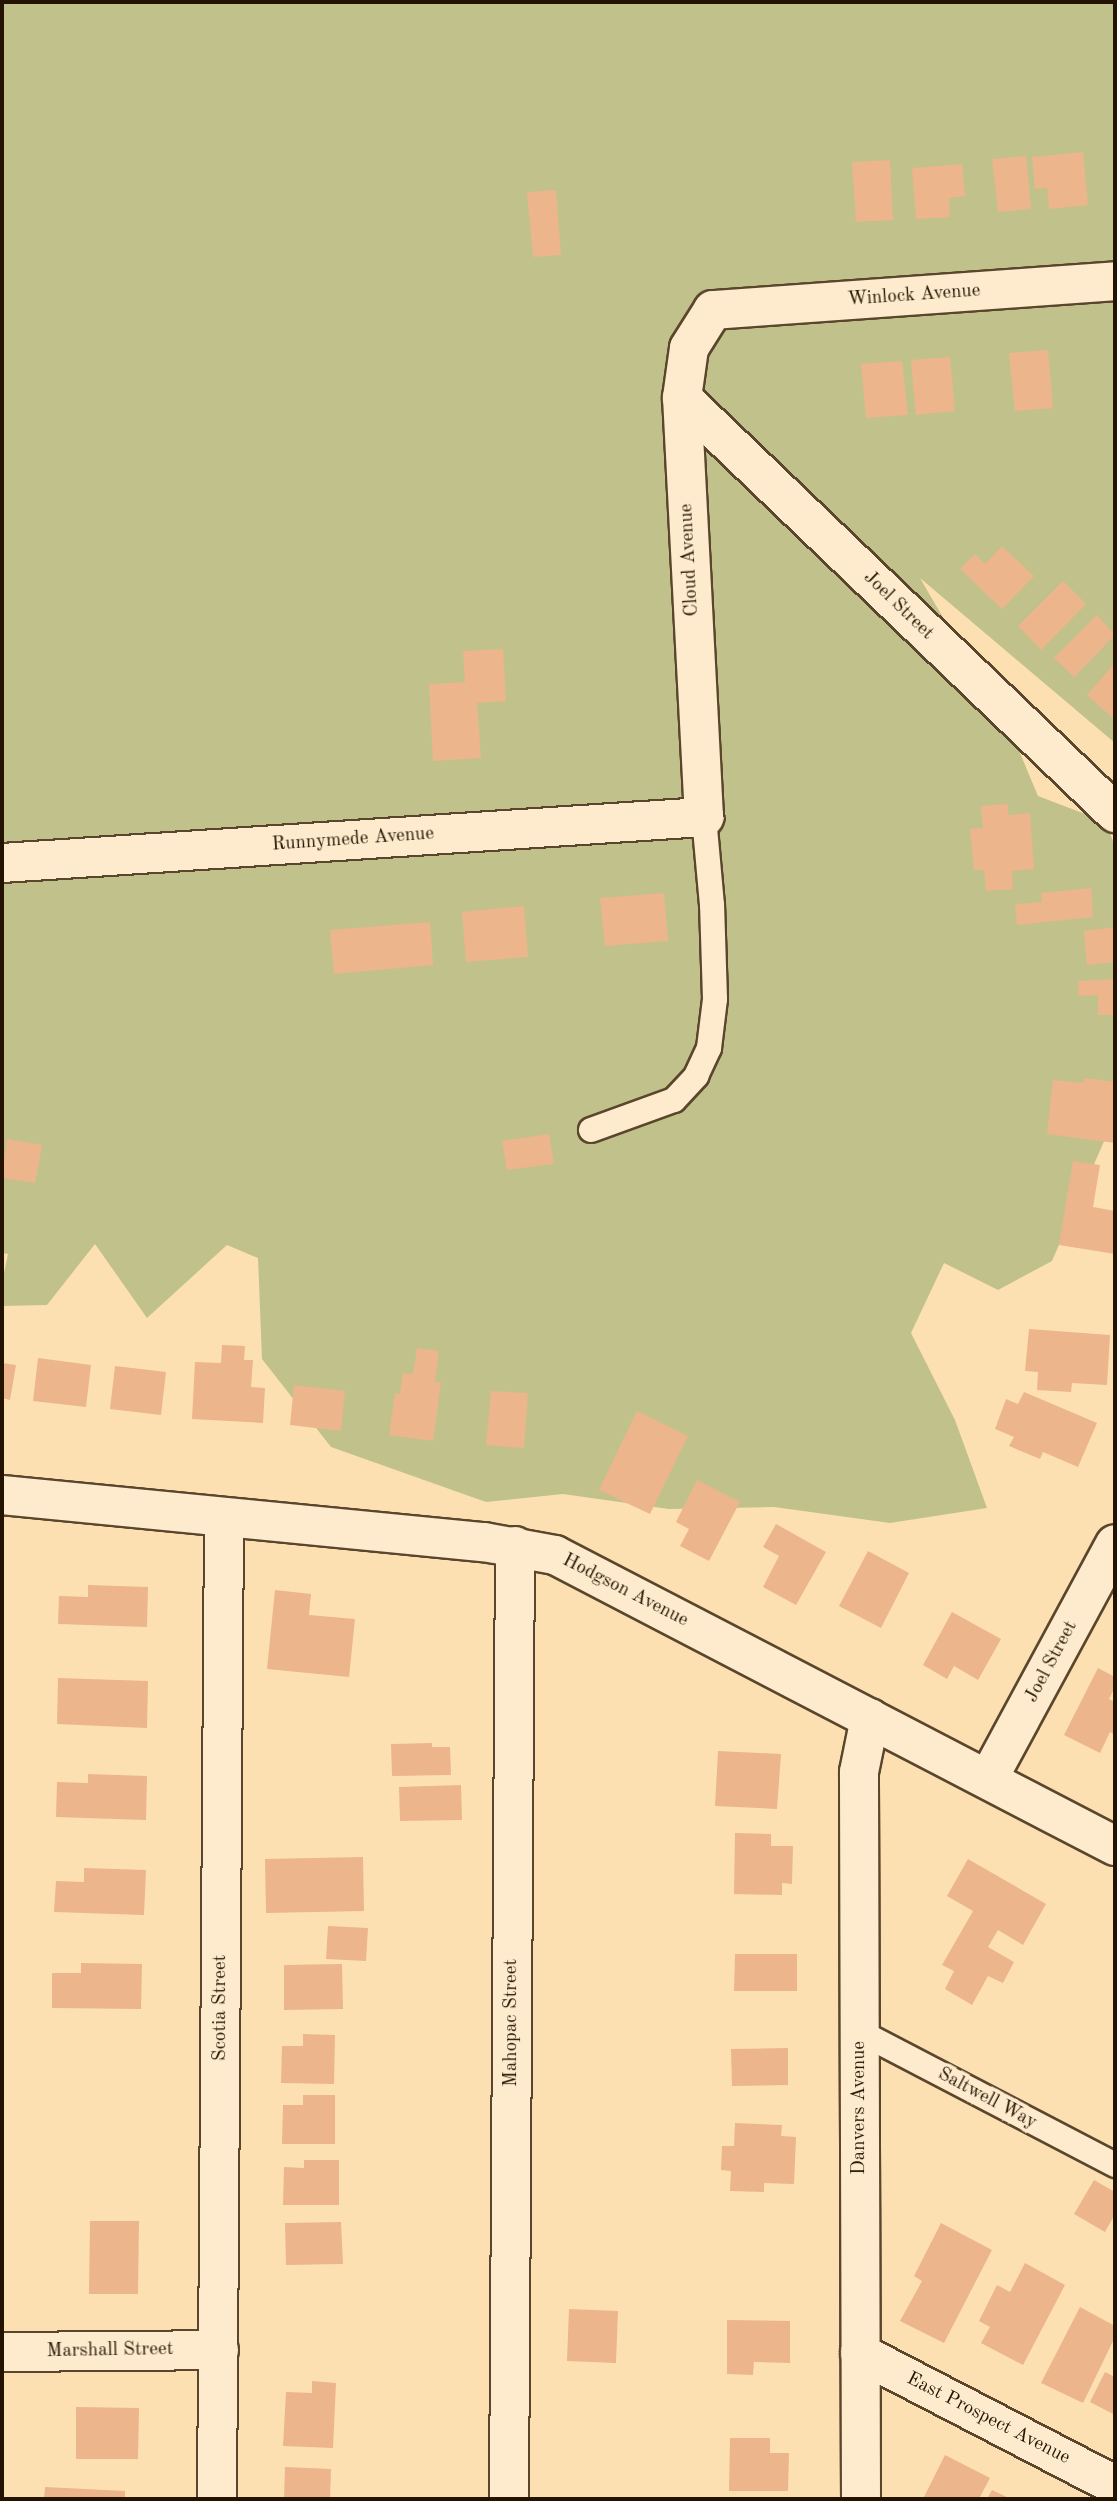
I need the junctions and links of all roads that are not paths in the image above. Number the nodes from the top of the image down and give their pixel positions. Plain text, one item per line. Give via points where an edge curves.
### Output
1 (1115, 281) edge
2 (713, 310) joint
3 (682, 398) junction
4 (1115, 813) edge
5 (704, 817) junction
6 (2, 863) edge
7 (591, 1130) dead end
8 (2, 1495) edge
9 (224, 1517) junction
10 (1115, 1544) edge
11 (515, 1546) junction
12 (870, 1718) junction
13 (988, 1779) junction
14 (1115, 1846) edge
15 (860, 2032) junction
16 (1115, 2165) edge
17 (219, 2350) junction
18 (2, 2352) edge
19 (860, 2353) junction
20 (1115, 2485) edge
21 (218, 2499) edge
22 (509, 2499) edge
23 (861, 2499) edge

1 - 2 street, Winlock Avenue
2 - 3 street, Cloud Avenue via 689,348
3 - 4 street, Joel Street
3 - 5 street, Cloud Avenue
5 - 6 street, Runnymede Avenue
5 - 7 lane via 715,999 709,1048 696,1076 674,1100
8 - 9 street, Hodgson Avenue
9 - 11 street, Hodgson Avenue
9 - 17 street, Scotia Street
10 - 13 street, Joel Street
11 - 12 street, Hodgson Avenue via 555,1555
11 - 22 street, Mahopac Street
12 - 13 street, Hodgson Avenue
12 - 15 street, Danvers Avenue via 859,1772
13 - 14 street, Hodgson Avenue
15 - 16 lane, Saltwell Way
15 - 19 street, Danvers Avenue
17 - 18 street, Marshall Street
17 - 21 street, Scotia Street
19 - 20 street, East Prospect Avenue
19 - 23 street, Danvers Avenue

